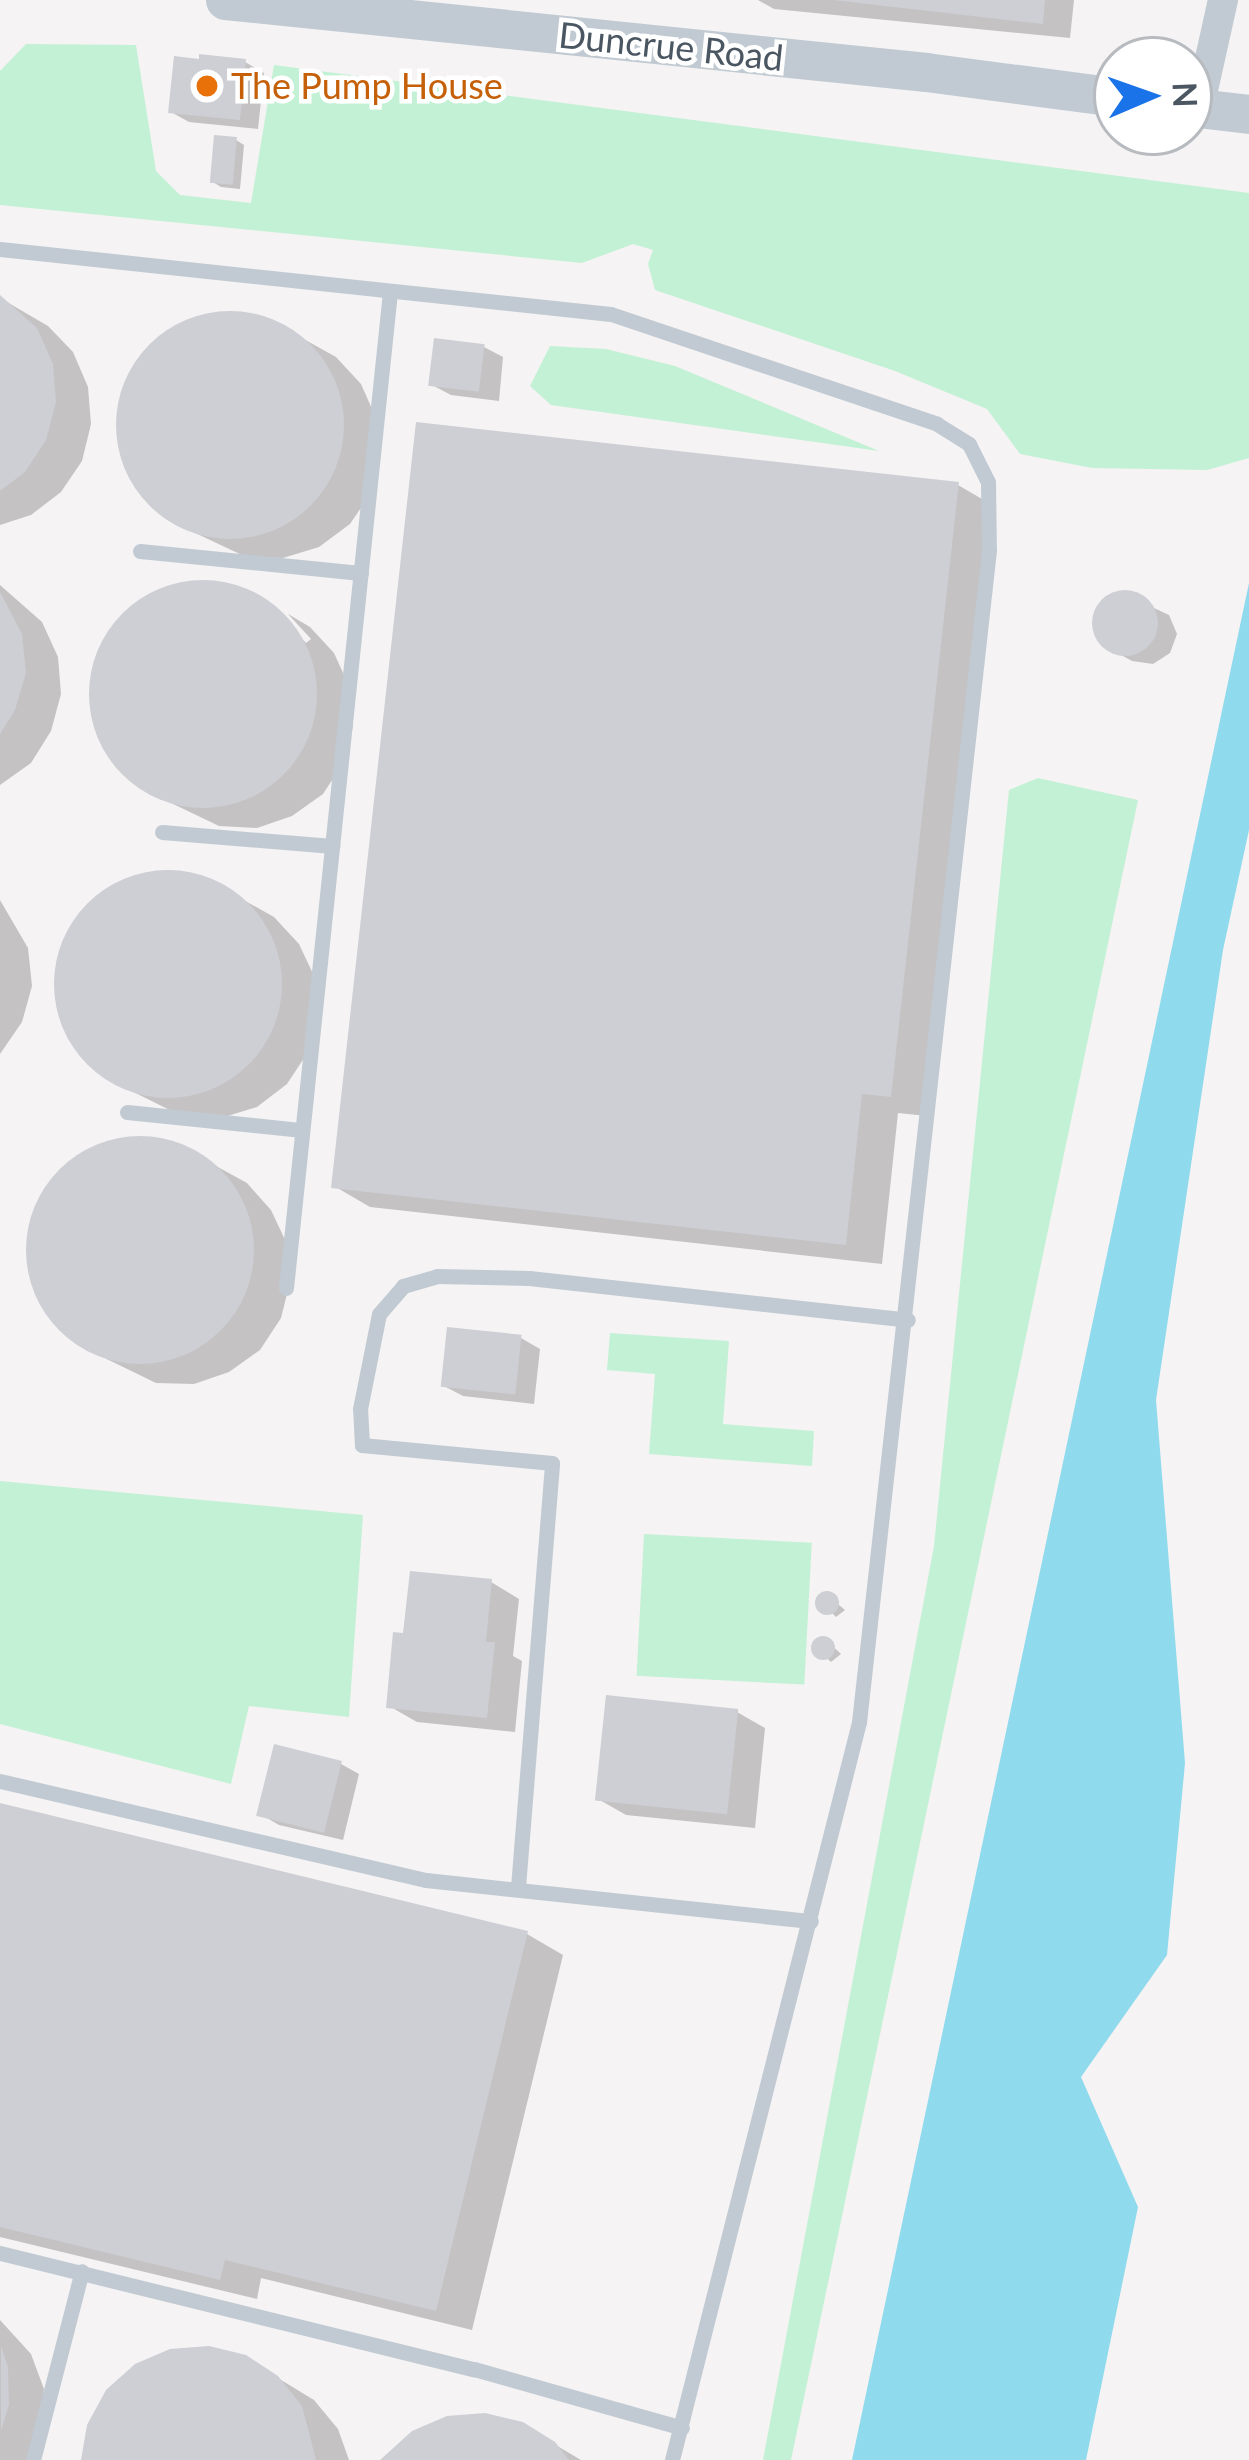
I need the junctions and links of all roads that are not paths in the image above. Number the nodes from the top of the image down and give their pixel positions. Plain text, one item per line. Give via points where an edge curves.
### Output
1 (225, 0) edge
2 (1223, 0) edge
3 (1213, 37) edge
4 (1093, 95) edge
5 (1213, 110) edge
6 (1249, 114) edge
7 (0, 249) edge
8 (390, 292) junction
9 (140, 551) dead end
10 (361, 573) junction
11 (162, 832) dead end
12 (332, 845) junction
13 (128, 1112) dead end
14 (302, 1130) junction
15 (286, 1288) dead end
16 (908, 1320) junction
17 (0, 1781) edge
18 (518, 1887) junction
19 (811, 1921) junction
20 (0, 2253) edge
21 (82, 2272) junction
22 (682, 2428) junction
23 (33, 2460) edge
24 (672, 2460) edge

1 - 4 street, Duncrue Road
2 - 3 street
5 - 6 street
7 - 8 lane
8 - 10 lane
8 - 16 lane via 611,314 937,424 969,444 988,482 989,550
9 - 10 lane
10 - 12 lane
11 - 12 lane
12 - 14 lane
13 - 14 lane
14 - 15 lane
16 - 18 lane via 530,1278 437,1276 403,1286 379,1314 360,1409 362,1445 552,1463
16 - 19 lane via 859,1722
17 - 18 lane via 426,1880
18 - 19 lane
19 - 22 lane
20 - 21 lane
21 - 22 lane
21 - 23 lane
22 - 24 lane

